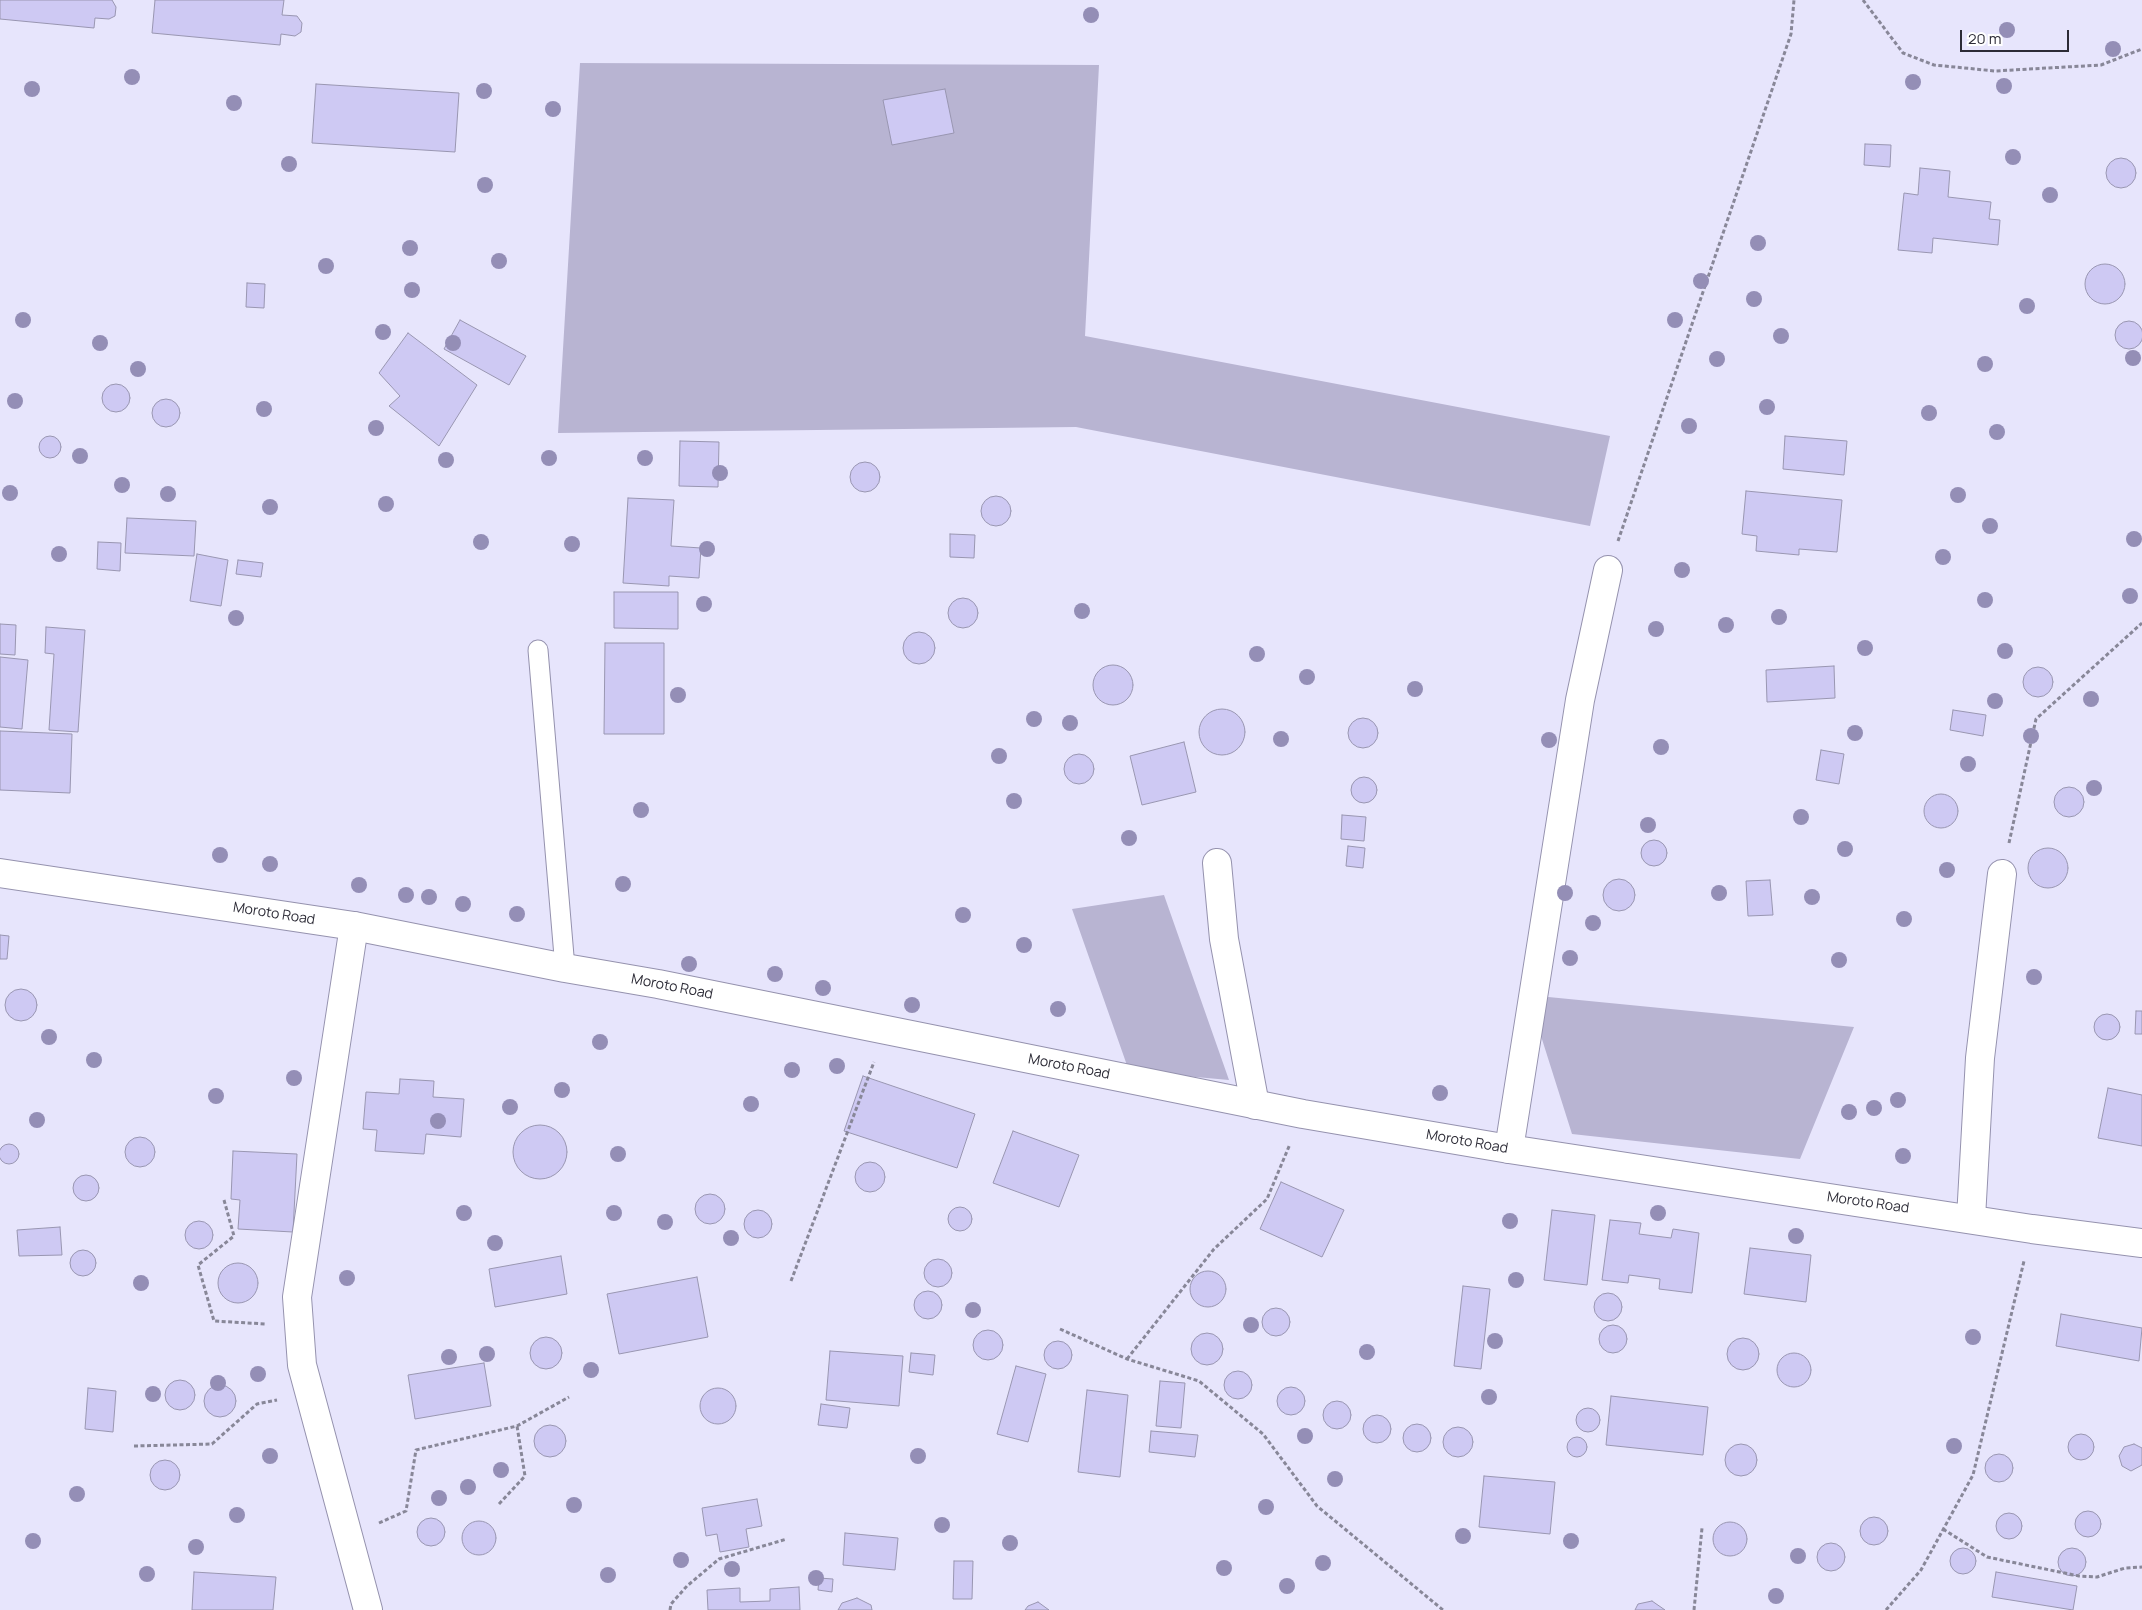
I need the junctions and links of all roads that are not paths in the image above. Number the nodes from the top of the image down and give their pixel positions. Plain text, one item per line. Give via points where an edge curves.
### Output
1 (1608, 570) road end
2 (538, 650) dead end
3 (1216, 863) dead end
4 (0, 873) edge
5 (2002, 874) road end
6 (354, 926) junction
7 (564, 968) junction
8 (1255, 1105) junction
9 (1509, 1150) junction
10 (1971, 1218) junction
11 (2142, 1243) edge
12 (368, 1610) edge

1 - 9 main road via 1580,700
2 - 7 lane
3 - 8 main road via 1224,939
4 - 6 main road, Moroto Road
5 - 10 main road via 1980,1058
6 - 7 main road, Moroto Road
6 - 12 main road via 296,1297 302,1366
7 - 8 main road, Moroto Road via 658,984
8 - 9 main road, Moroto Road
9 - 10 main road, Moroto Road
10 - 11 main road, Moroto Road

